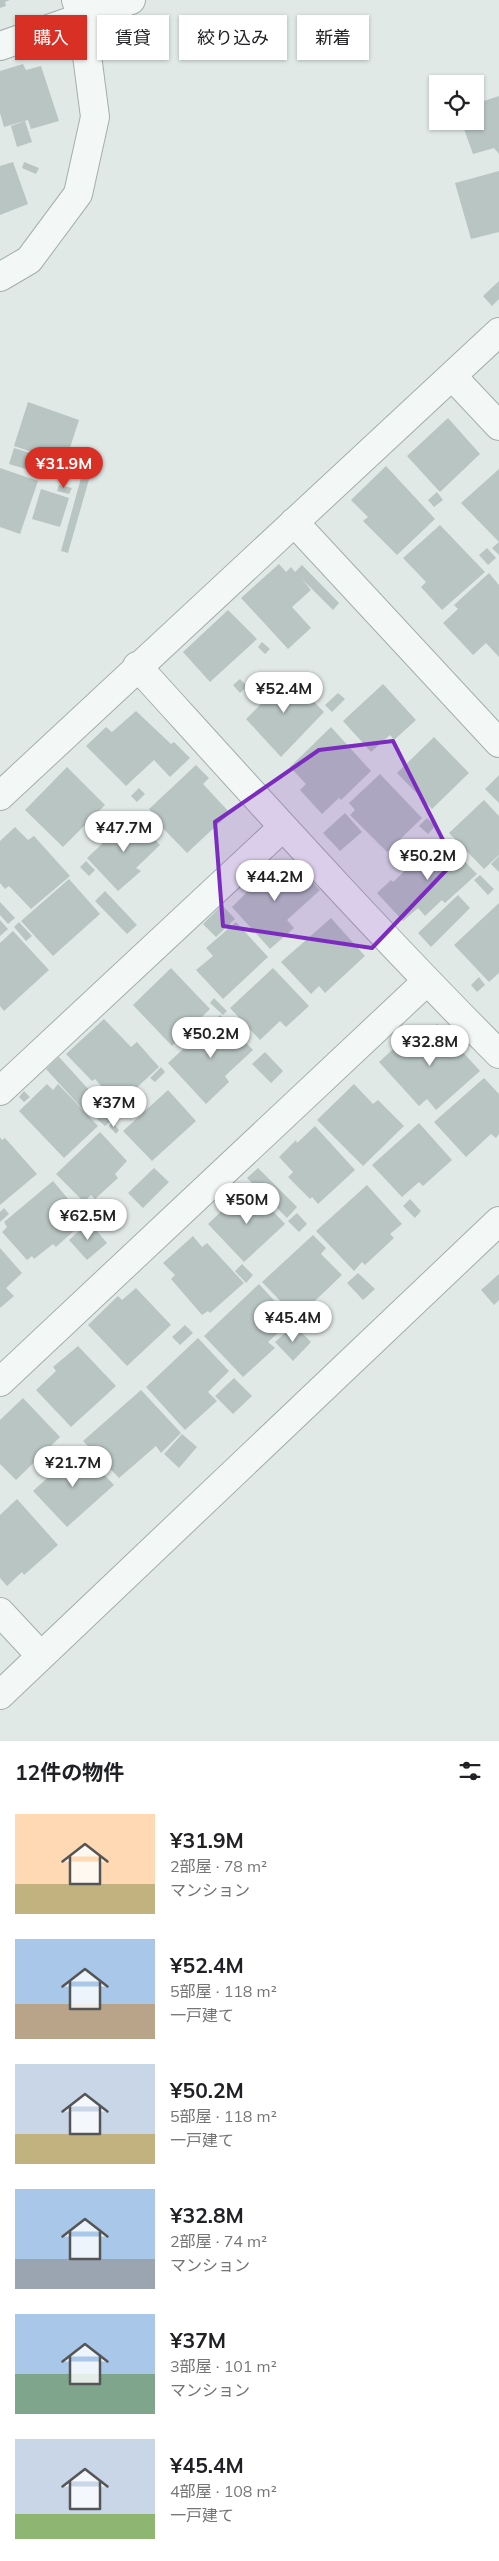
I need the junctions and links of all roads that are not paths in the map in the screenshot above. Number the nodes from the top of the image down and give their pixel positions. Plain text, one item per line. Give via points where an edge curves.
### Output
1 (131, 0) edge
2 (79, 9) edge
3 (0, 46) edge
4 (0, 276) edge
5 (499, 332) edge
6 (452, 376) junction
7 (499, 426) edge
8 (294, 522) junction
9 (137, 666) junction
10 (499, 743) edge
11 (0, 796) edge
12 (282, 827) junction
13 (427, 981) junction
14 (499, 1054) edge
15 (0, 1091) edge
16 (499, 1221) edge
17 (0, 1382) edge
18 (0, 1612) edge
19 (41, 1656) junction
20 (0, 1695) edge

1 - 2 street
2 - 3 street
2 - 4 street via 95,117 78,194 29,260
5 - 6 street
6 - 7 street
6 - 8 street
8 - 9 street
8 - 10 street
9 - 11 street
9 - 12 street
12 - 13 street
12 - 15 street
13 - 14 street
13 - 17 street
16 - 19 street
18 - 19 street
19 - 20 street

